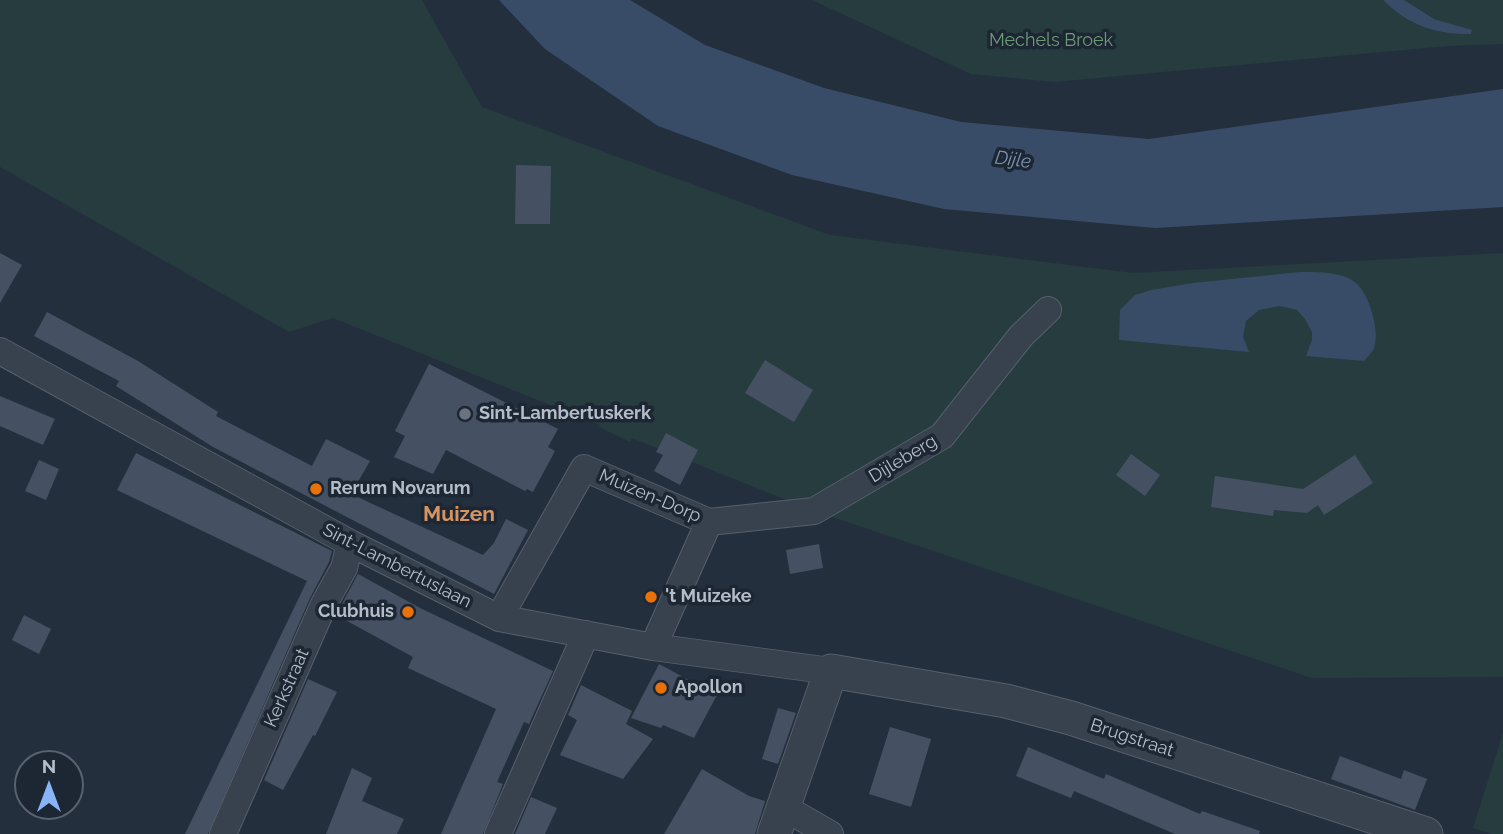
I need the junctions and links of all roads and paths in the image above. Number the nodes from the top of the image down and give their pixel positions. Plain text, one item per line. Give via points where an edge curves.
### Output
1 (1048, 310) dead end
2 (0, 351) edge
3 (709, 522) junction
4 (349, 543) junction
5 (499, 618) junction
6 (586, 634) junction
7 (653, 647) junction
8 (831, 671) junction
9 (780, 821) edge
10 (223, 834) edge
11 (498, 834) edge
12 (830, 834) edge
13 (1426, 834) edge

1 - 3 street, Dijleberg via 1021,335 942,436 814,511
2 - 4 street, Sint-Lambertuslaan
3 - 5 street, Muizen-Dorp via 584,468
3 - 7 street, Muizen-Dorp
4 - 5 street, Sint-Lambertuslaan
4 - 10 street, Kerkstraat via 344,568
5 - 6 street, Sint-Lambertuslaan
6 - 7 street, Sint-Lambertuslaan
6 - 11 street
7 - 8 street, Sint-Lambertuslaan
8 - 9 street
8 - 13 street, Brugstraat via 1006,701 1071,718
9 - 12 street

